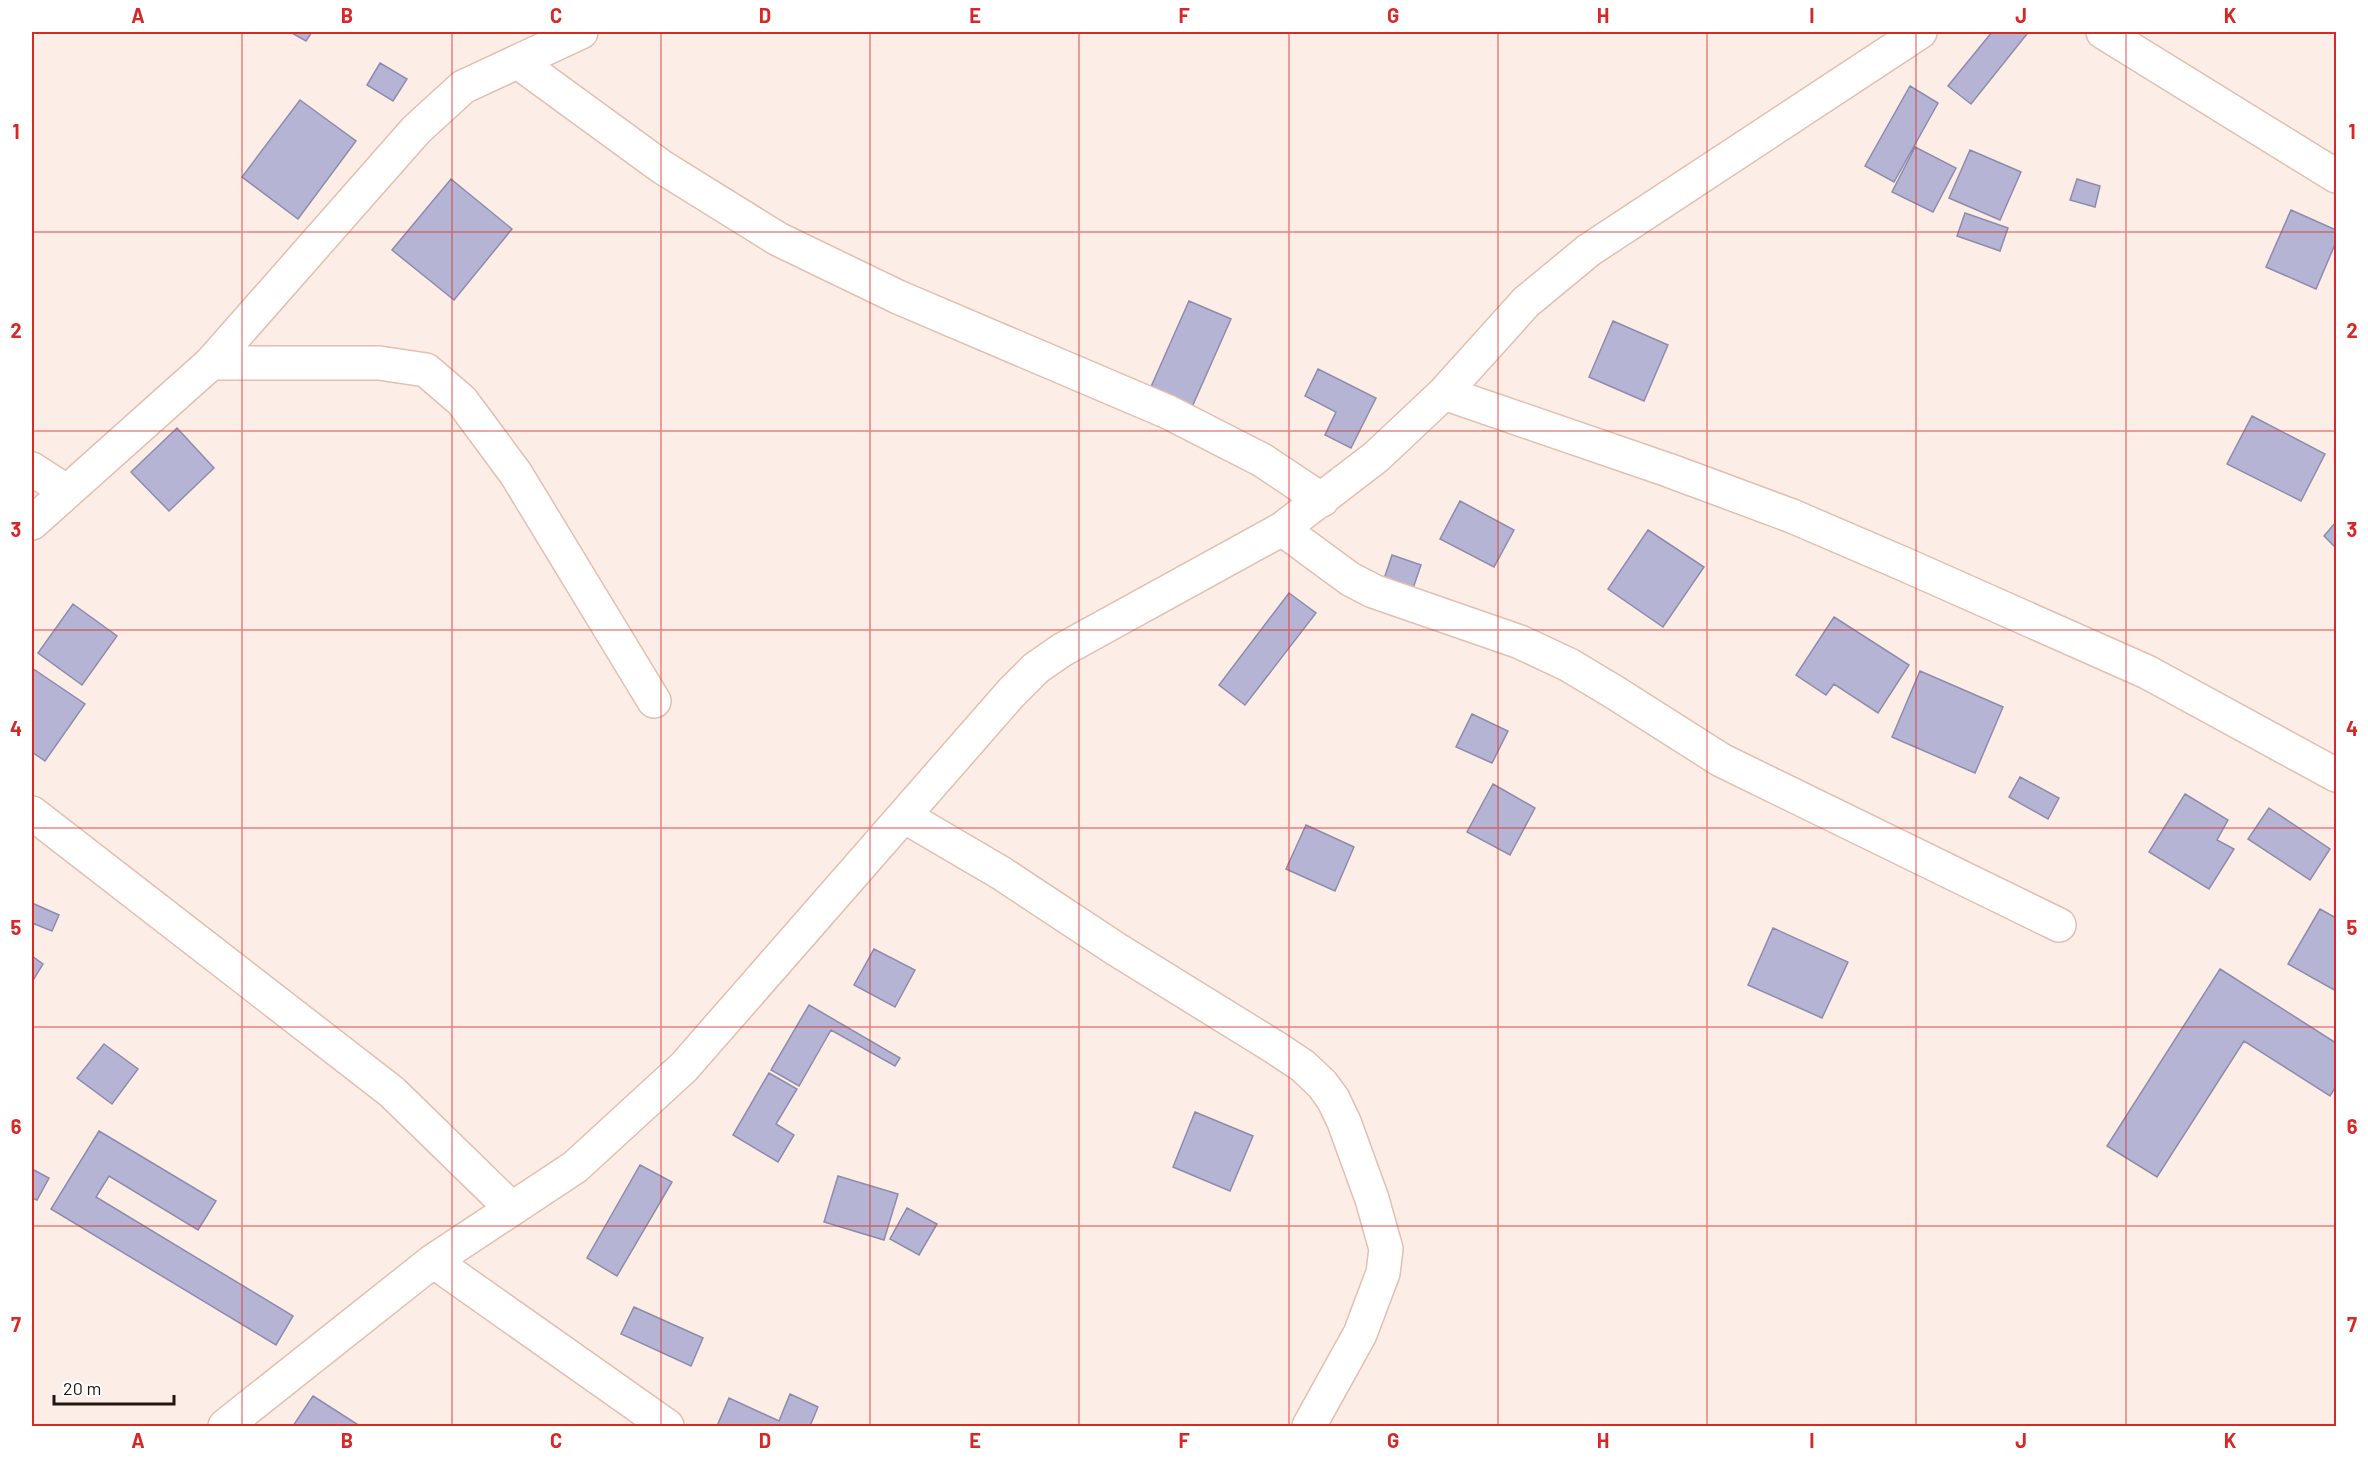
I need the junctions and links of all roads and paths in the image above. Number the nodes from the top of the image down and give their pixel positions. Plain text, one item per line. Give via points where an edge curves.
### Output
1 (581, 32) edge
2 (1918, 32) edge
3 (2103, 32) edge
4 (518, 62) junction
5 (2337, 176) edge
6 (211, 363) junction
7 (1444, 393) junction
8 (32, 468) edge
9 (66, 492) junction
10 (1322, 500) junction
11 (32, 523) edge
12 (1282, 529) junction
13 (654, 701) dead end
14 (2337, 775) edge
15 (32, 813) edge
16 (904, 816) junction
17 (2059, 925) dead end
18 (511, 1208) junction
19 (433, 1262) junction
20 (225, 1426) edge
21 (666, 1426) edge
22 (1309, 1426) edge

1 - 4 street
2 - 7 street via 1589,250 1526,302
3 - 5 street
4 - 6 street via 463,87 416,130
4 - 10 street via 662,167 777,239 898,297 1168,412 1262,460
6 - 9 street
6 - 13 street via 379,363 426,370 462,401 516,474
7 - 10 street
7 - 14 street via 1668,470 1906,564 2147,672
8 - 9 street
9 - 11 street
10 - 12 street
12 - 16 street via 1062,650 1036,669
12 - 17 street via 1350,579 1373,591 1520,642 1569,665 1721,760
15 - 18 street via 392,1092
16 - 18 street via 684,1067 574,1167
16 - 22 street via 1001,873 1285,1054 1303,1066 1333,1099 1372,1199 1386,1249 1383,1273 1360,1334
18 - 19 street
19 - 20 street
19 - 21 street

